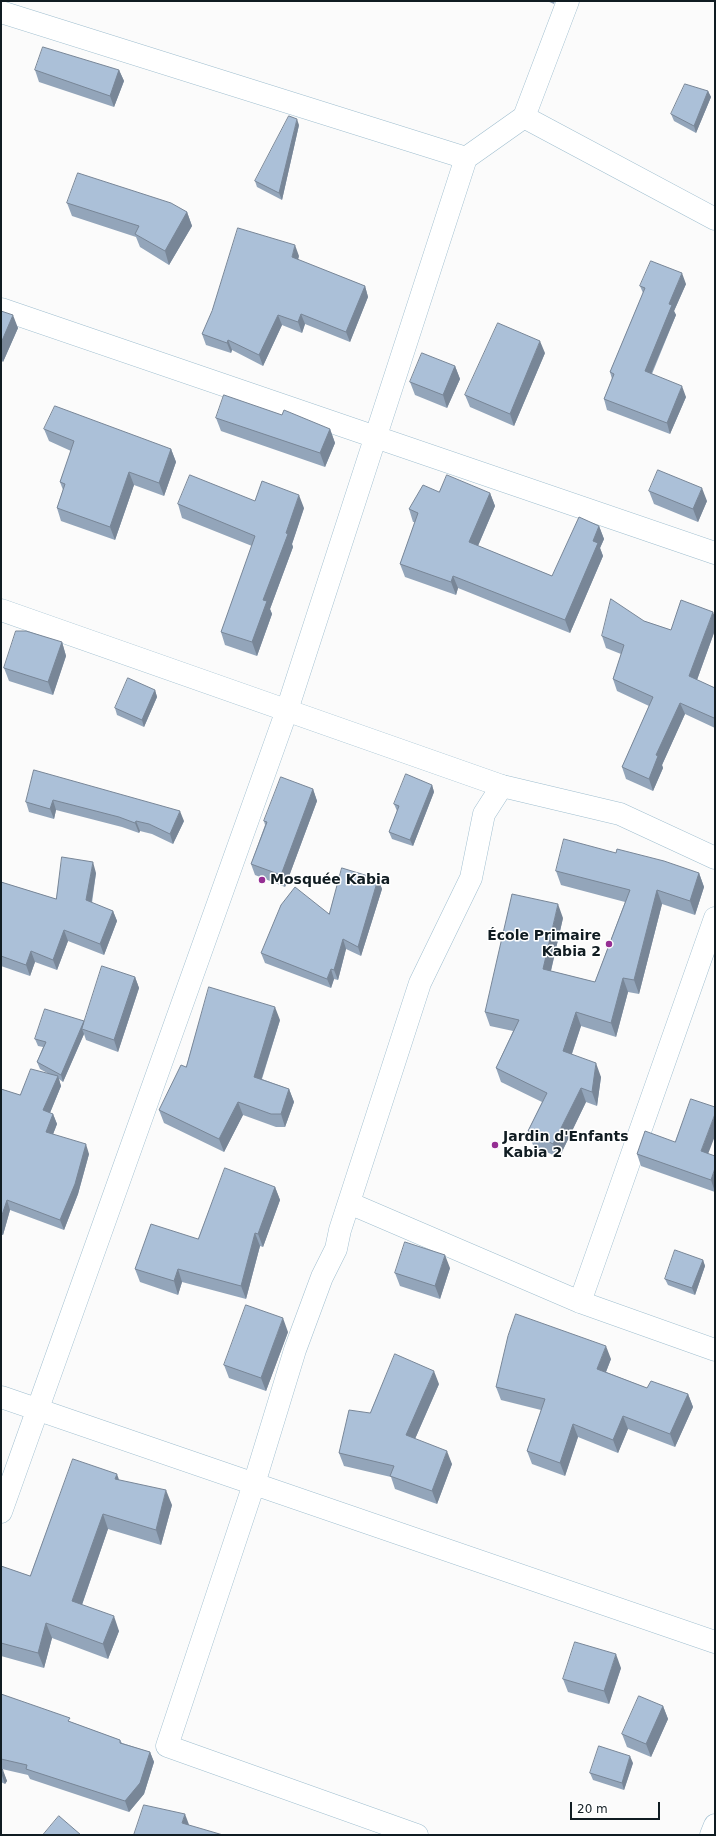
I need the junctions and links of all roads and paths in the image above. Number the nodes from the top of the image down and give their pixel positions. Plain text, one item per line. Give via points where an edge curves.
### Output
1 (568, 1) edge
2 (1, 12) edge
3 (524, 117) junction
4 (466, 158) junction
5 (715, 219) edge
6 (1, 309) edge
7 (375, 437) junction
8 (715, 553) edge
9 (2, 612) edge
10 (287, 710) junction
11 (502, 786) junction
12 (715, 858) edge
13 (715, 918) edge
14 (349, 1203) junction
15 (580, 1302) junction
16 (715, 1350) edge
17 (1, 1397) edge
18 (37, 1410) junction
19 (254, 1484) junction
20 (1, 1512) edge
21 (715, 1642) edge
22 (715, 1825) edge
23 (417, 1835) edge
24 (711, 1835) edge

1 - 3 street
2 - 4 street
3 - 4 street
3 - 5 street
4 - 7 street
6 - 7 street
7 - 8 street
7 - 10 street
9 - 10 street
10 - 11 street
10 - 18 street
11 - 12 street via 620,814
11 - 14 street via 484,814 471,878 420,983
13 - 15 street
14 - 15 street
14 - 19 street via 336,1249 322,1277 295,1350
15 - 16 street
17 - 18 street
18 - 19 street
18 - 20 street
19 - 21 street
19 - 23 street via 167,1746
22 - 24 street

